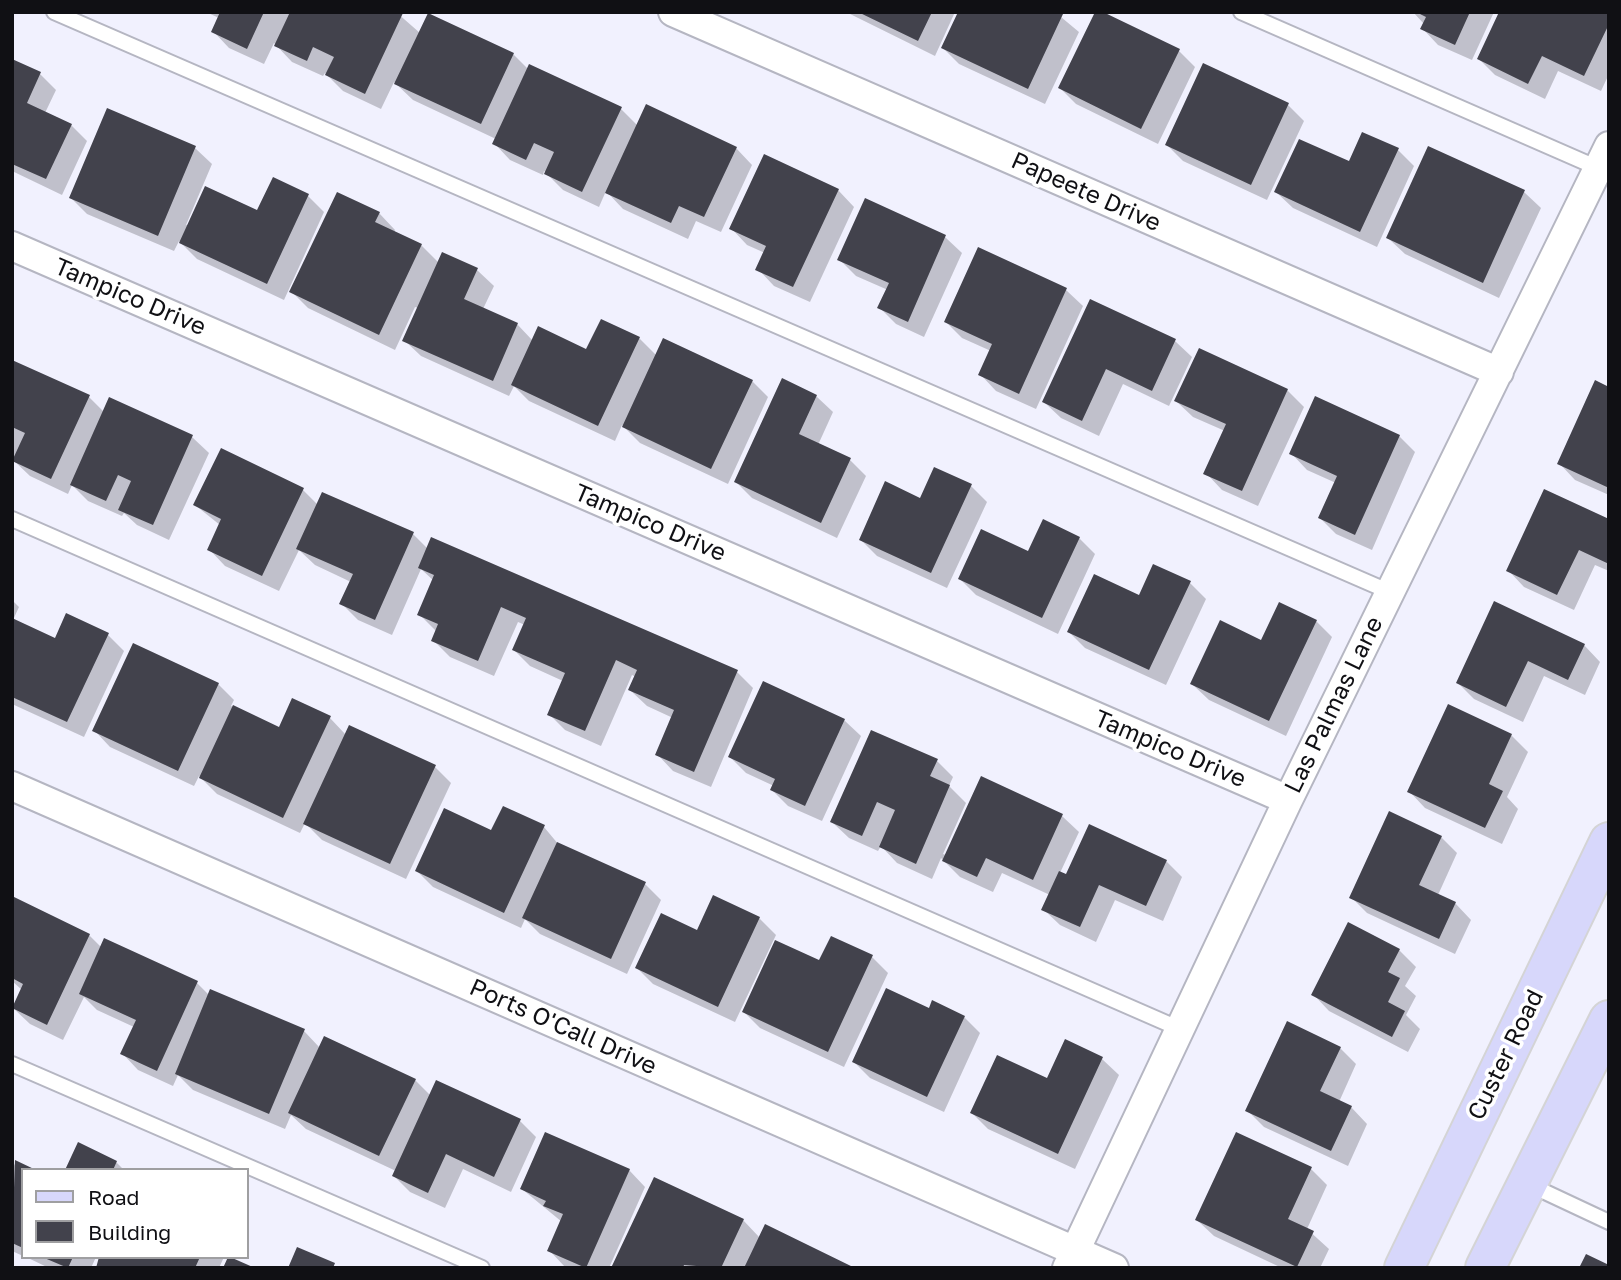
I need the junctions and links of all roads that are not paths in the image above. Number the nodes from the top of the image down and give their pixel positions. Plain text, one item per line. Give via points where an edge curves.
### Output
1 (54, 12) edge
2 (673, 12) edge
3 (1241, 12) edge
4 (1604, 157) edge
5 (12, 246) edge
6 (1499, 372) junction
7 (12, 519) edge
8 (1390, 592) junction
9 (12, 786) edge
10 (1288, 800) junction
11 (1609, 842) edge
12 (1609, 1020) edge
13 (1180, 1029) junction
14 (12, 1063) edge
15 (1527, 1184) junction
16 (1609, 1222) edge
17 (1071, 1259) edge
18 (481, 1268) edge
19 (1114, 1268) edge
20 (1404, 1268) edge
21 (1485, 1268) edge

1 - 8 lane
2 - 6 street, Papeete Drive
3 - 4 lane
4 - 6 street, Las Palmas Lane
5 - 10 street, Tampico Drive
6 - 8 street, Las Palmas Lane
7 - 13 lane
8 - 10 street, Las Palmas Lane
9 - 17 street, Ports O'Call Drive
10 - 13 street, Las Palmas Lane
11 - 20 main road, Custer Road
12 - 15 main road
13 - 17 street, Las Palmas Lane
14 - 18 lane
15 - 16 lane
15 - 21 main road
17 - 19 street, Ports O'Call Drive

